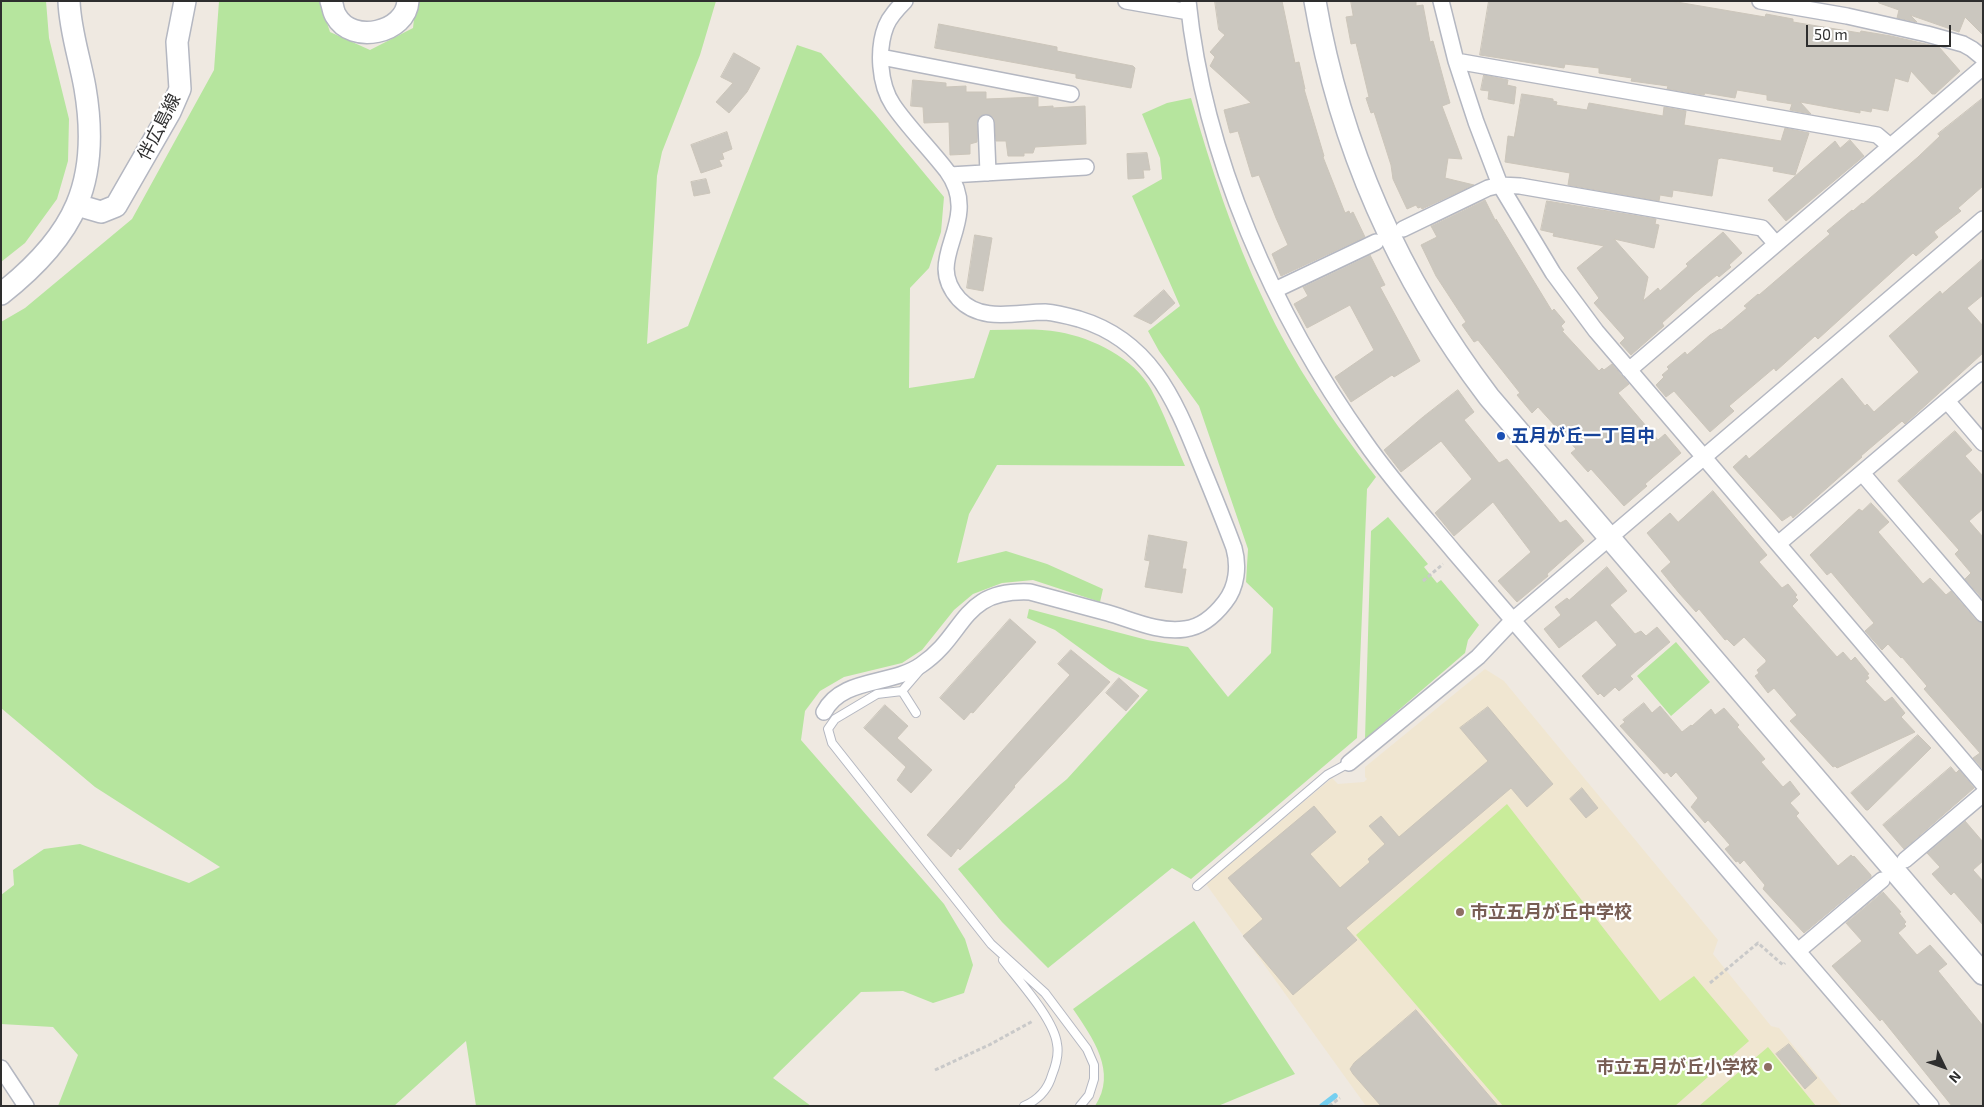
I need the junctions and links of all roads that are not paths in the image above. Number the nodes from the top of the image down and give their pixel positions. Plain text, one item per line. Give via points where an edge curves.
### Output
1 (69, 1) edge
2 (185, 1) edge
3 (331, 1) edge
4 (408, 1) edge
5 (904, 1) edge
6 (1126, 1) edge
7 (1315, 1) edge
8 (1441, 1) edge
9 (1760, 1) edge
10 (1188, 7) edge
11 (881, 57) junction
12 (1983, 58) edge
13 (1456, 61) junction
14 (1983, 67) edge
15 (1071, 94) dead end
16 (986, 123) dead end
17 (1890, 146) junction
18 (1086, 167) dead end
19 (988, 173) junction
20 (950, 175) junction
21 (1500, 185) junction
22 (77, 205) junction
23 (1983, 219) edge
24 (1402, 229) dead end
25 (1376, 242) dead end
26 (1776, 244) junction
27 (1275, 290) junction
28 (1, 294) edge
29 (1629, 370) junction
30 (1983, 370) edge
31 (1947, 401) junction
32 (1983, 443) edge
33 (1704, 458) junction
34 (1862, 473) junction
35 (1609, 538) junction
36 (1778, 544) junction
37 (1983, 614) edge
38 (1513, 620) junction
39 (928, 660) junction
40 (902, 692) junction
41 (824, 712) dead end
42 (916, 713) dead end
43 (1349, 763) joint
44 (1983, 784) edge
45 (1983, 794) edge
46 (1906, 860) dead end
47 (1882, 880) dead end
48 (1197, 886) dead end
49 (991, 944) junction
50 (1798, 951) junction
51 (1983, 974) edge
52 (1, 1068) edge
53 (26, 1106) edge
54 (1024, 1106) edge
55 (1080, 1106) edge
56 (1930, 1106) edge

1 - 22 street via 90,126 88,171
2 - 22 street, 伴広島線 via 177,42 180,89 170,112 116,206 101,212
3 - 4 street via 336,16 345,26 372,33 399,22 406,14
5 - 11 street via 886,26
6 - 10 street
7 - 35 street via 1328,66 1355,154 1381,220 1412,281 1475,378
8 - 13 street
9 - 12 street via 1927,34 1963,44
10 - 27 street via 1197,62 1222,156 1240,210
11 - 15 street
11 - 20 street via 885,90 892,105
13 - 17 street via 1877,134
13 - 21 street
14 - 17 street
16 - 19 street
17 - 26 street
18 - 19 street
19 - 20 street
20 - 39 street via 960,208 946,265 946,275 953,290 968,307 984,314 1047,312 1091,323 1128,344 1146,359 1183,418 1234,548 1237,566 1228,599 1212,617 1188,629 1161,629 1030,592 1012,592 986,600 971,610
21 - 24 street
21 - 26 street via 1762,228
21 - 29 street via 1566,293
22 - 28 street via 61,235 47,252
23 - 33 street
25 - 27 street
26 - 29 street
27 - 38 street via 1301,343 1365,442
29 - 33 street
30 - 31 street
31 - 32 street
31 - 34 street
33 - 35 street
33 - 36 street
34 - 36 street
34 - 37 street
35 - 38 street
35 - 51 street
36 - 44 street
38 - 43 street via 1478,657
38 - 50 street
39 - 40 lane
39 - 41 street via 905,674 840,693
40 - 42 lane
40 - 49 lane via 877,694 836,719 828,729 832,743
43 - 48 lane via 1327,775
45 - 46 street
47 - 50 street
49 - 54 lane via 1044,1014 1057,1044 1052,1077 1043,1092
49 - 55 lane via 1045,994 1092,1058 1094,1079 1089,1095
50 - 56 street
52 - 53 street

